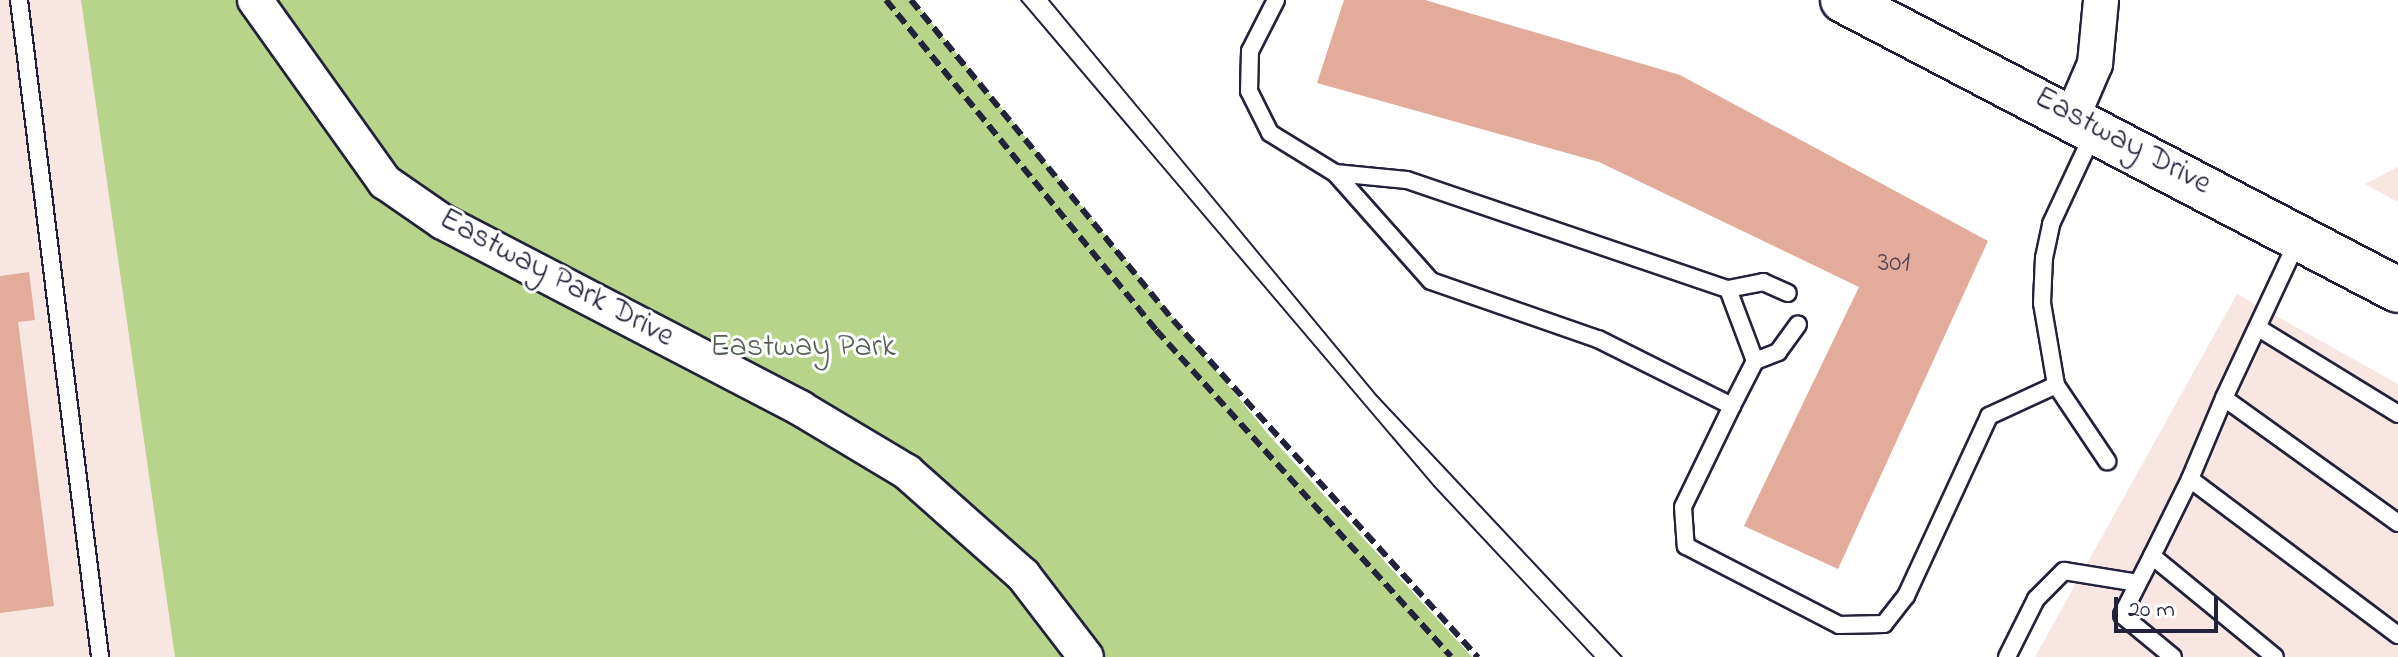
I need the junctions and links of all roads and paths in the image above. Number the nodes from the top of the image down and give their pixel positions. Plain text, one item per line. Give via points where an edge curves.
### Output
1 (19, 0) edge
2 (255, 0) edge
3 (1276, 0) edge
4 (1843, 0) edge
5 (2101, 0) edge
6 (2084, 122) junction
7 (1335, 173) junction
8 (2299, 237) junction
9 (1728, 289) junction
10 (2398, 290) edge
11 (1788, 293) dead end
12 (1798, 324) dead end
13 (2260, 329) junction
14 (1755, 361) junction
15 (2056, 385) junction
16 (2224, 398) junction
17 (1732, 406) junction
18 (2398, 414) edge
19 (2107, 461) dead end
20 (2190, 479) junction
21 (2398, 523) edge
22 (2152, 556) junction
23 (2138, 583) junction
24 (2398, 635) edge
25 (100, 657) edge
26 (1086, 657) edge
27 (2007, 657) edge
28 (2173, 657) edge
29 (2275, 657) edge

1 - 25 lane
2 - 26 street, Eastway Park Drive via 385,182 443,222 800,408 907,472 1023,575
3 - 7 lane via 1250,51 1249,91 1270,133
4 - 6 main road, Eastway Drive
5 - 6 street
6 - 8 main road, Eastway Drive
6 - 15 lane via 2044,258 2042,303
7 - 9 lane via 1407,180
7 - 17 lane via 1431,281 1598,339
8 - 10 main road, Eastway Drive
8 - 13 lane
9 - 11 lane via 1763,282
9 - 14 lane
12 - 14 lane via 1778,352
13 - 16 lane
13 - 18 lane
14 - 17 lane
15 - 17 lane via 1989,416 1906,596 1884,624 1866,630 1839,625 1686,546 1683,507
15 - 19 lane
16 - 20 lane
16 - 21 lane
20 - 22 lane
20 - 24 lane
22 - 23 lane
22 - 29 lane
23 - 27 lane via 2064,571 2036,599
23 - 28 lane via 2122,615

